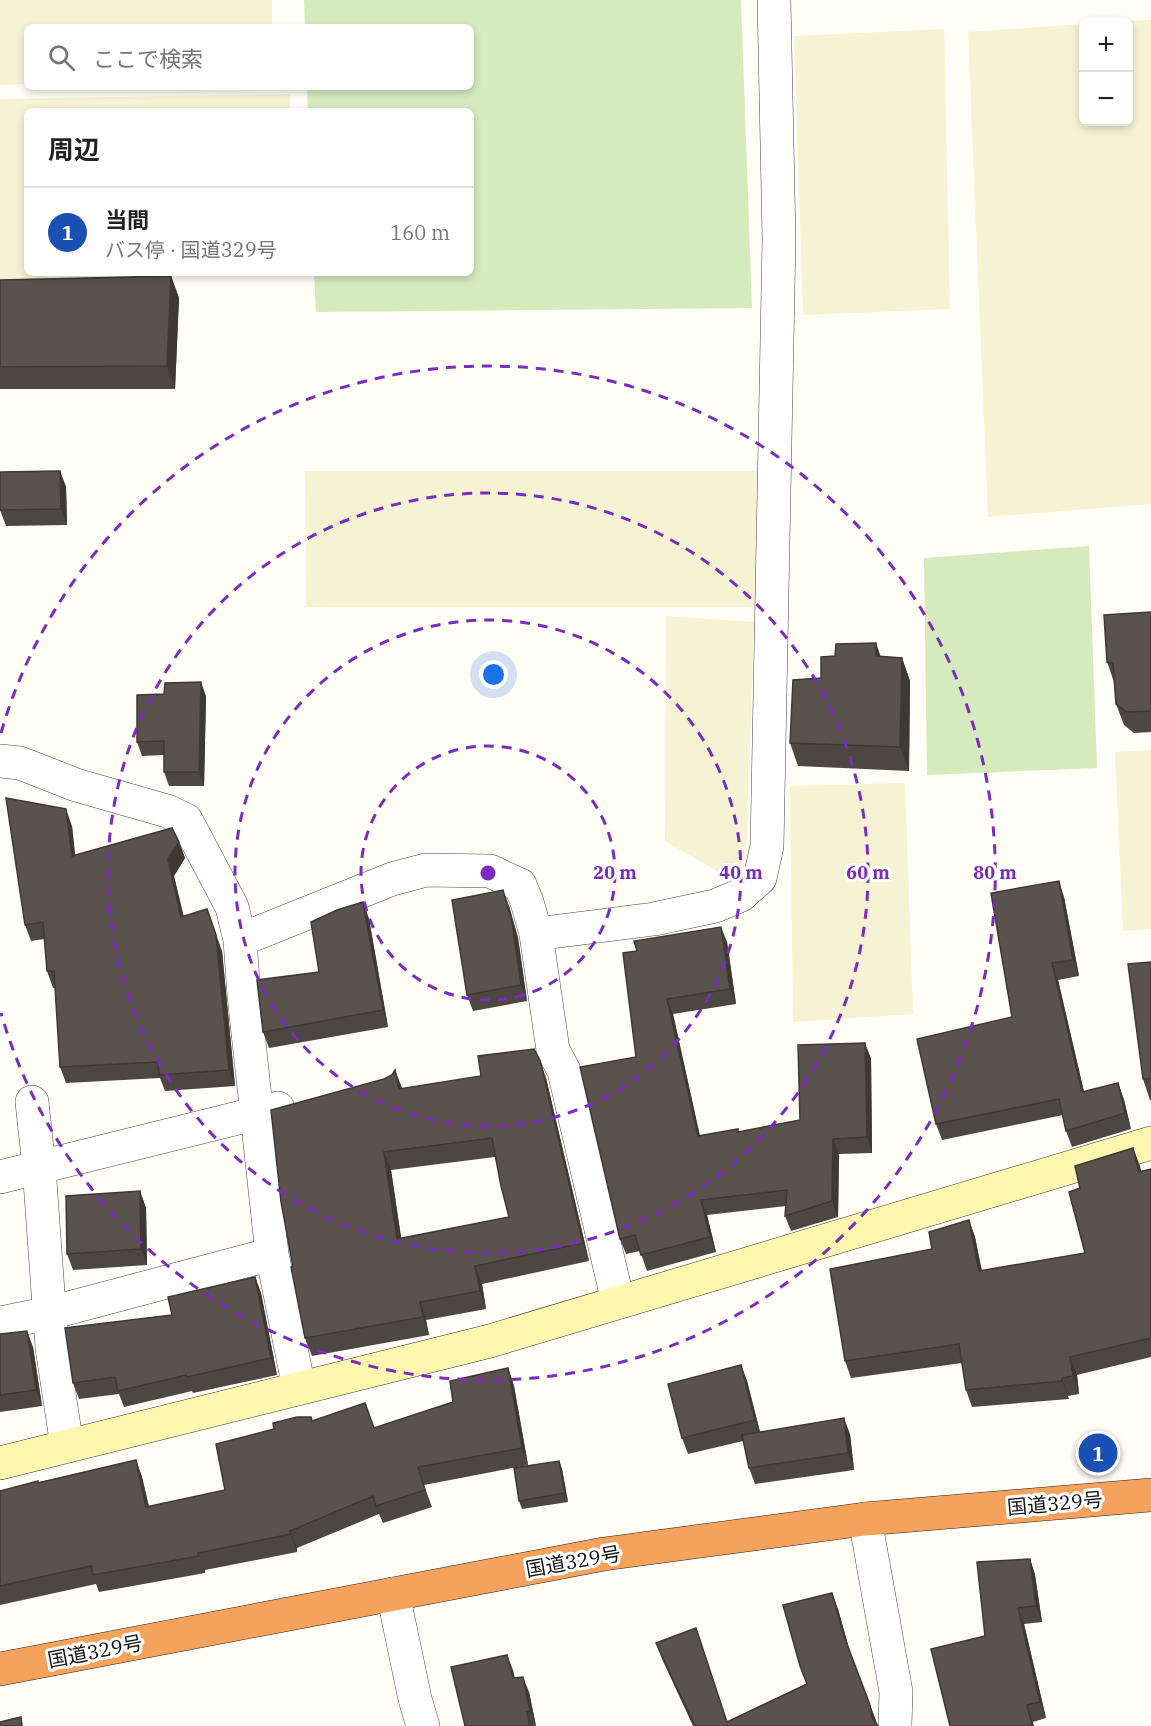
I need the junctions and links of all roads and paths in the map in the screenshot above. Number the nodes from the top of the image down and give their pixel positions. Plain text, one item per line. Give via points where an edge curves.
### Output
1 (774, 0) edge
2 (0, 761) edge
3 (536, 934) junction
4 (240, 940) junction
5 (311, 1099) edge
6 (32, 1102) dead end
7 (258, 1114) junction
8 (1151, 1143) edge
9 (39, 1167) junction
10 (0, 1177) edge
11 (272, 1254) junction
12 (618, 1302) junction
13 (50, 1312) junction
14 (0, 1323) edge
15 (299, 1388) junction
16 (67, 1446) junction
17 (0, 1463) edge
18 (1151, 1495) edge
19 (865, 1519) junction
20 (393, 1594) junction
21 (0, 1669) edge
22 (423, 1726) edge
23 (895, 1726) edge

1 - 3 street via 779,239 767,846 760,878 741,895 715,906 654,919
2 - 4 street via 20,763 186,820 232,907
3 - 4 street via 520,885 490,871 426,870 392,879
3 - 12 street via 553,1050 564,1071
4 - 7 street
5 - 7 street
6 - 9 street
7 - 9 street
7 - 11 street
8 - 12 street
9 - 10 street
9 - 13 street
11 - 13 street
11 - 15 street
12 - 15 street via 490,1341
13 - 14 street
13 - 16 street
15 - 16 street
16 - 17 street
18 - 19 highway, 国道329号
19 - 20 highway, 国道329号 via 604,1554
19 - 23 street via 896,1692
20 - 21 highway, 国道329号
20 - 22 street

